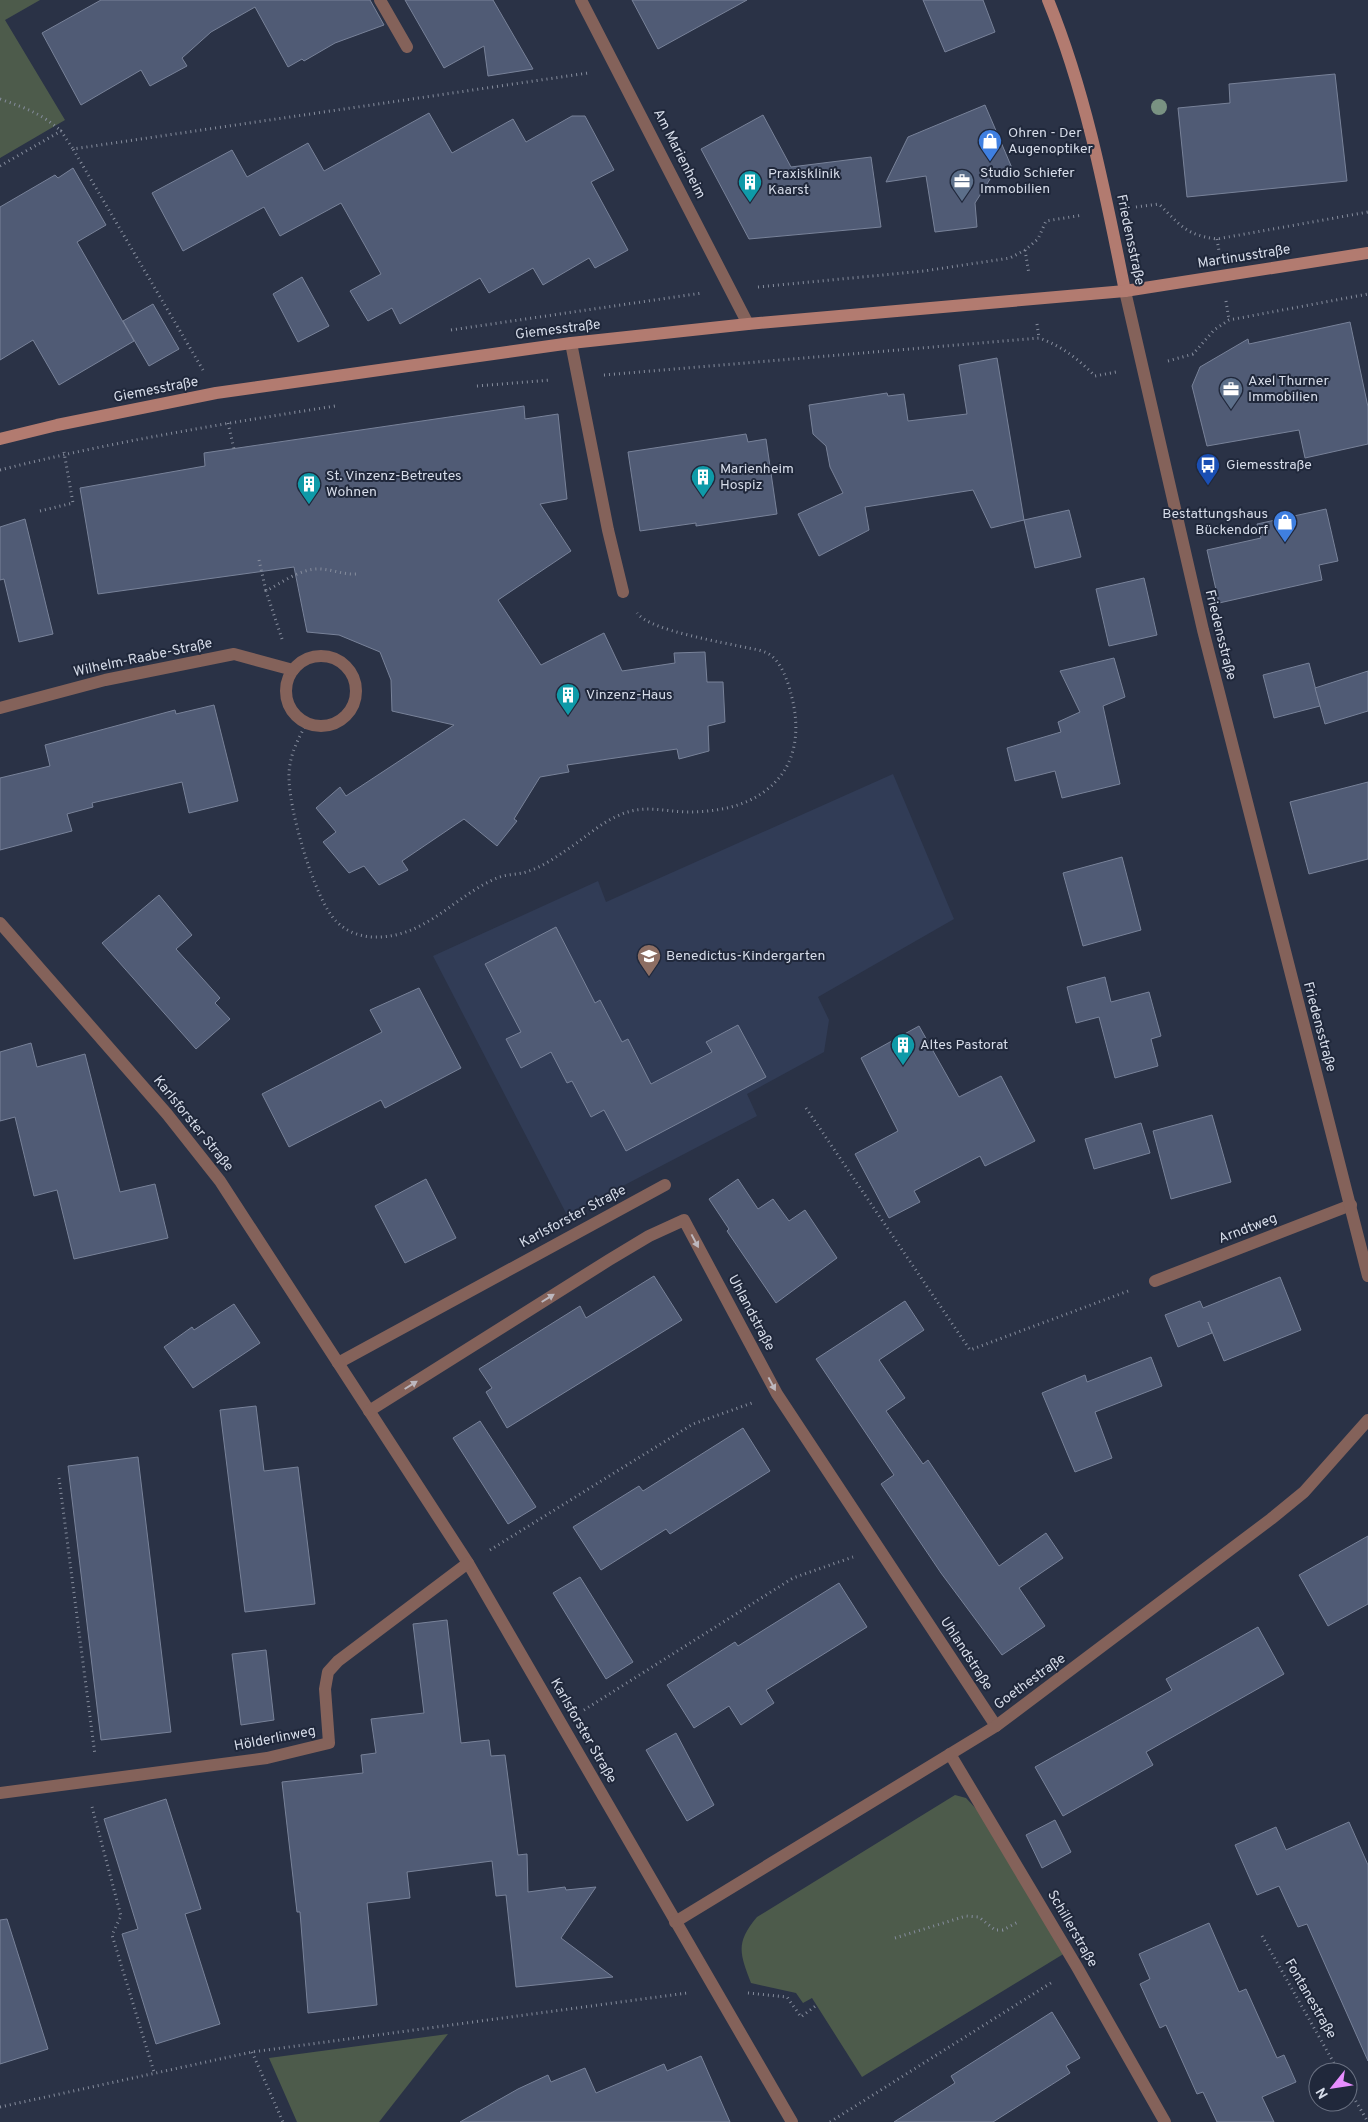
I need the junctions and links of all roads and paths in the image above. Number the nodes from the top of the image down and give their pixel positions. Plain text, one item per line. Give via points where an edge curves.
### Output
1 (380, 0) edge
2 (580, 0) edge
3 (1048, 0) edge
4 (406, 47) dead end
5 (618, 69) junction
6 (0, 99) edge
7 (61, 131) junction
8 (73, 149) junction
9 (0, 166) edge
10 (1109, 210) junction
11 (1368, 212) edge
12 (1368, 253) edge
13 (731, 289) junction
14 (1125, 291) junction
15 (1368, 294) edge
16 (748, 324) junction
17 (446, 331) dead end
18 (571, 343) junction
19 (211, 365) dead end
20 (201, 366) junction
21 (1141, 367) junction
22 (192, 369) dead end
23 (1095, 376) dead end
24 (216, 393) junction
25 (57, 425) junction
26 (0, 440) edge
27 (40, 511) dead end
28 (259, 560) dead end
29 (357, 574) dead end
30 (266, 591) junction
31 (623, 592) joint
32 (292, 670) junction
33 (0, 708) edge
34 (307, 723) junction
35 (0, 923) edge
36 (806, 1108) dead end
37 (664, 1185) dead end
38 (1351, 1206) junction
39 (1368, 1276) edge
40 (1155, 1281) joint
41 (338, 1363) junction
42 (777, 1394) junction
43 (369, 1411) junction
44 (1368, 1420) edge
45 (59, 1478) dead end
46 (879, 1549) junction
47 (468, 1563) junction
48 (562, 1724) junction
49 (996, 1726) junction
50 (950, 1754) junction
51 (92, 1781) junction
52 (0, 1793) edge
53 (1042, 1908) junction
54 (675, 1922) junction
55 (1262, 1936) dead end
56 (895, 1938) dead end
57 (1077, 1967) junction
58 (713, 1989) junction
59 (817, 2006) dead end
60 (252, 2052) junction
61 (1333, 2062) edge
62 (154, 2072) junction
63 (1358, 2105) edge
64 (0, 2107) edge
65 (283, 2122) edge
66 (792, 2122) edge
67 (830, 2122) edge
68 (1165, 2122) edge
69 (1368, 2122) edge

1 - 4 street
2 - 5 street, Am Marienheim
3 - 10 main road, Friedensstraße via 1080,87
5 - 8 path
5 - 13 street, Am Marienheim
6 - 7 path via 46,117
7 - 8 path
7 - 9 path
8 - 20 path
10 - 11 path via 1159,204 1195,236 1217,239
10 - 13 path via 1046,221 1038,239 1010,258
10 - 14 main road, Friedensstraße
12 - 14 main road, Martinusstraße
13 - 16 street, Am Marienheim
13 - 17 path
14 - 16 main road, Giemesstraße
14 - 21 street, Friedensstraße
15 - 21 path via 1229,320 1214,330 1188,357
16 - 18 main road, Giemesstraße
18 - 24 main road, Giemesstraße
18 - 31 street
19 - 20 path
20 - 22 path
20 - 24 path
21 - 23 path
21 - 38 street, Friedensstraße via 1201,621
24 - 25 main road, Giemesstraße
25 - 26 main road, Giemesstraße
25 - 27 path via 73,503
28 - 30 path
29 - 30 path via 306,570
30 - 32 path
31 - 34 path via 639,617 659,628 768,653 783,671 794,709 794,753 777,781 749,802 688,812 644,808 623,813 535,869 496,878 430,922 395,936 363,936 349,932 326,909 317,892 294,816 288,783 290,766 293,749
32 - 33 street, Wilhelm-Raabe-Straße via 234,654 105,680
32 - 34 street via 286,690 287,700 298,717
32 - 34 street via 312,656 337,658 347,665 357,687 356,699 342,720 331,725
35 - 41 street, Karlsforster Straße via 167,1114 220,1181
36 - 40 path via 970,1350
37 - 41 street, Karlsforster Straße
38 - 39 street, Friedensstraße
38 - 40 street, Arndtweg
41 - 43 street, Karlsforster Straße
43 -> 42 street, Uhlandstraße via 609,1260 684,1220
42 - 46 street, Uhlandstraße
42 - 47 path via 693,1424
43 - 47 street, Karlsforster Straße
44 - 49 street, Goethestraße via 1304,1492
45 - 51 path
46 - 48 path via 793,1578
46 - 49 street, Uhlandstraße
47 - 48 street, Karlsforster Straße
47 - 51 street, Hölderlinweg via 338,1661 328,1672 325,1689 329,1743 267,1758
48 - 54 street, Karlsforster Straße
49 - 50 street, Goethestraße
50 - 53 street, Schillerstraße
50 - 54 street, Goethestraße
51 - 52 street, Hölderlinweg
51 - 62 path via 121,1916 112,1935
53 - 56 path via 1003,1930 995,1930 979,1917 966,1916
53 - 57 street, Schillerstraße
54 - 58 street, Karlsforster Straße
55 - 61 path, Fontanestraße
57 - 67 path
57 - 68 street, Schillerstraße
58 - 59 path via 787,1997 800,2017
58 - 60 path
58 - 66 street, Karlsforster Straße
60 - 62 path
60 - 65 path
62 - 64 path
63 - 69 path

